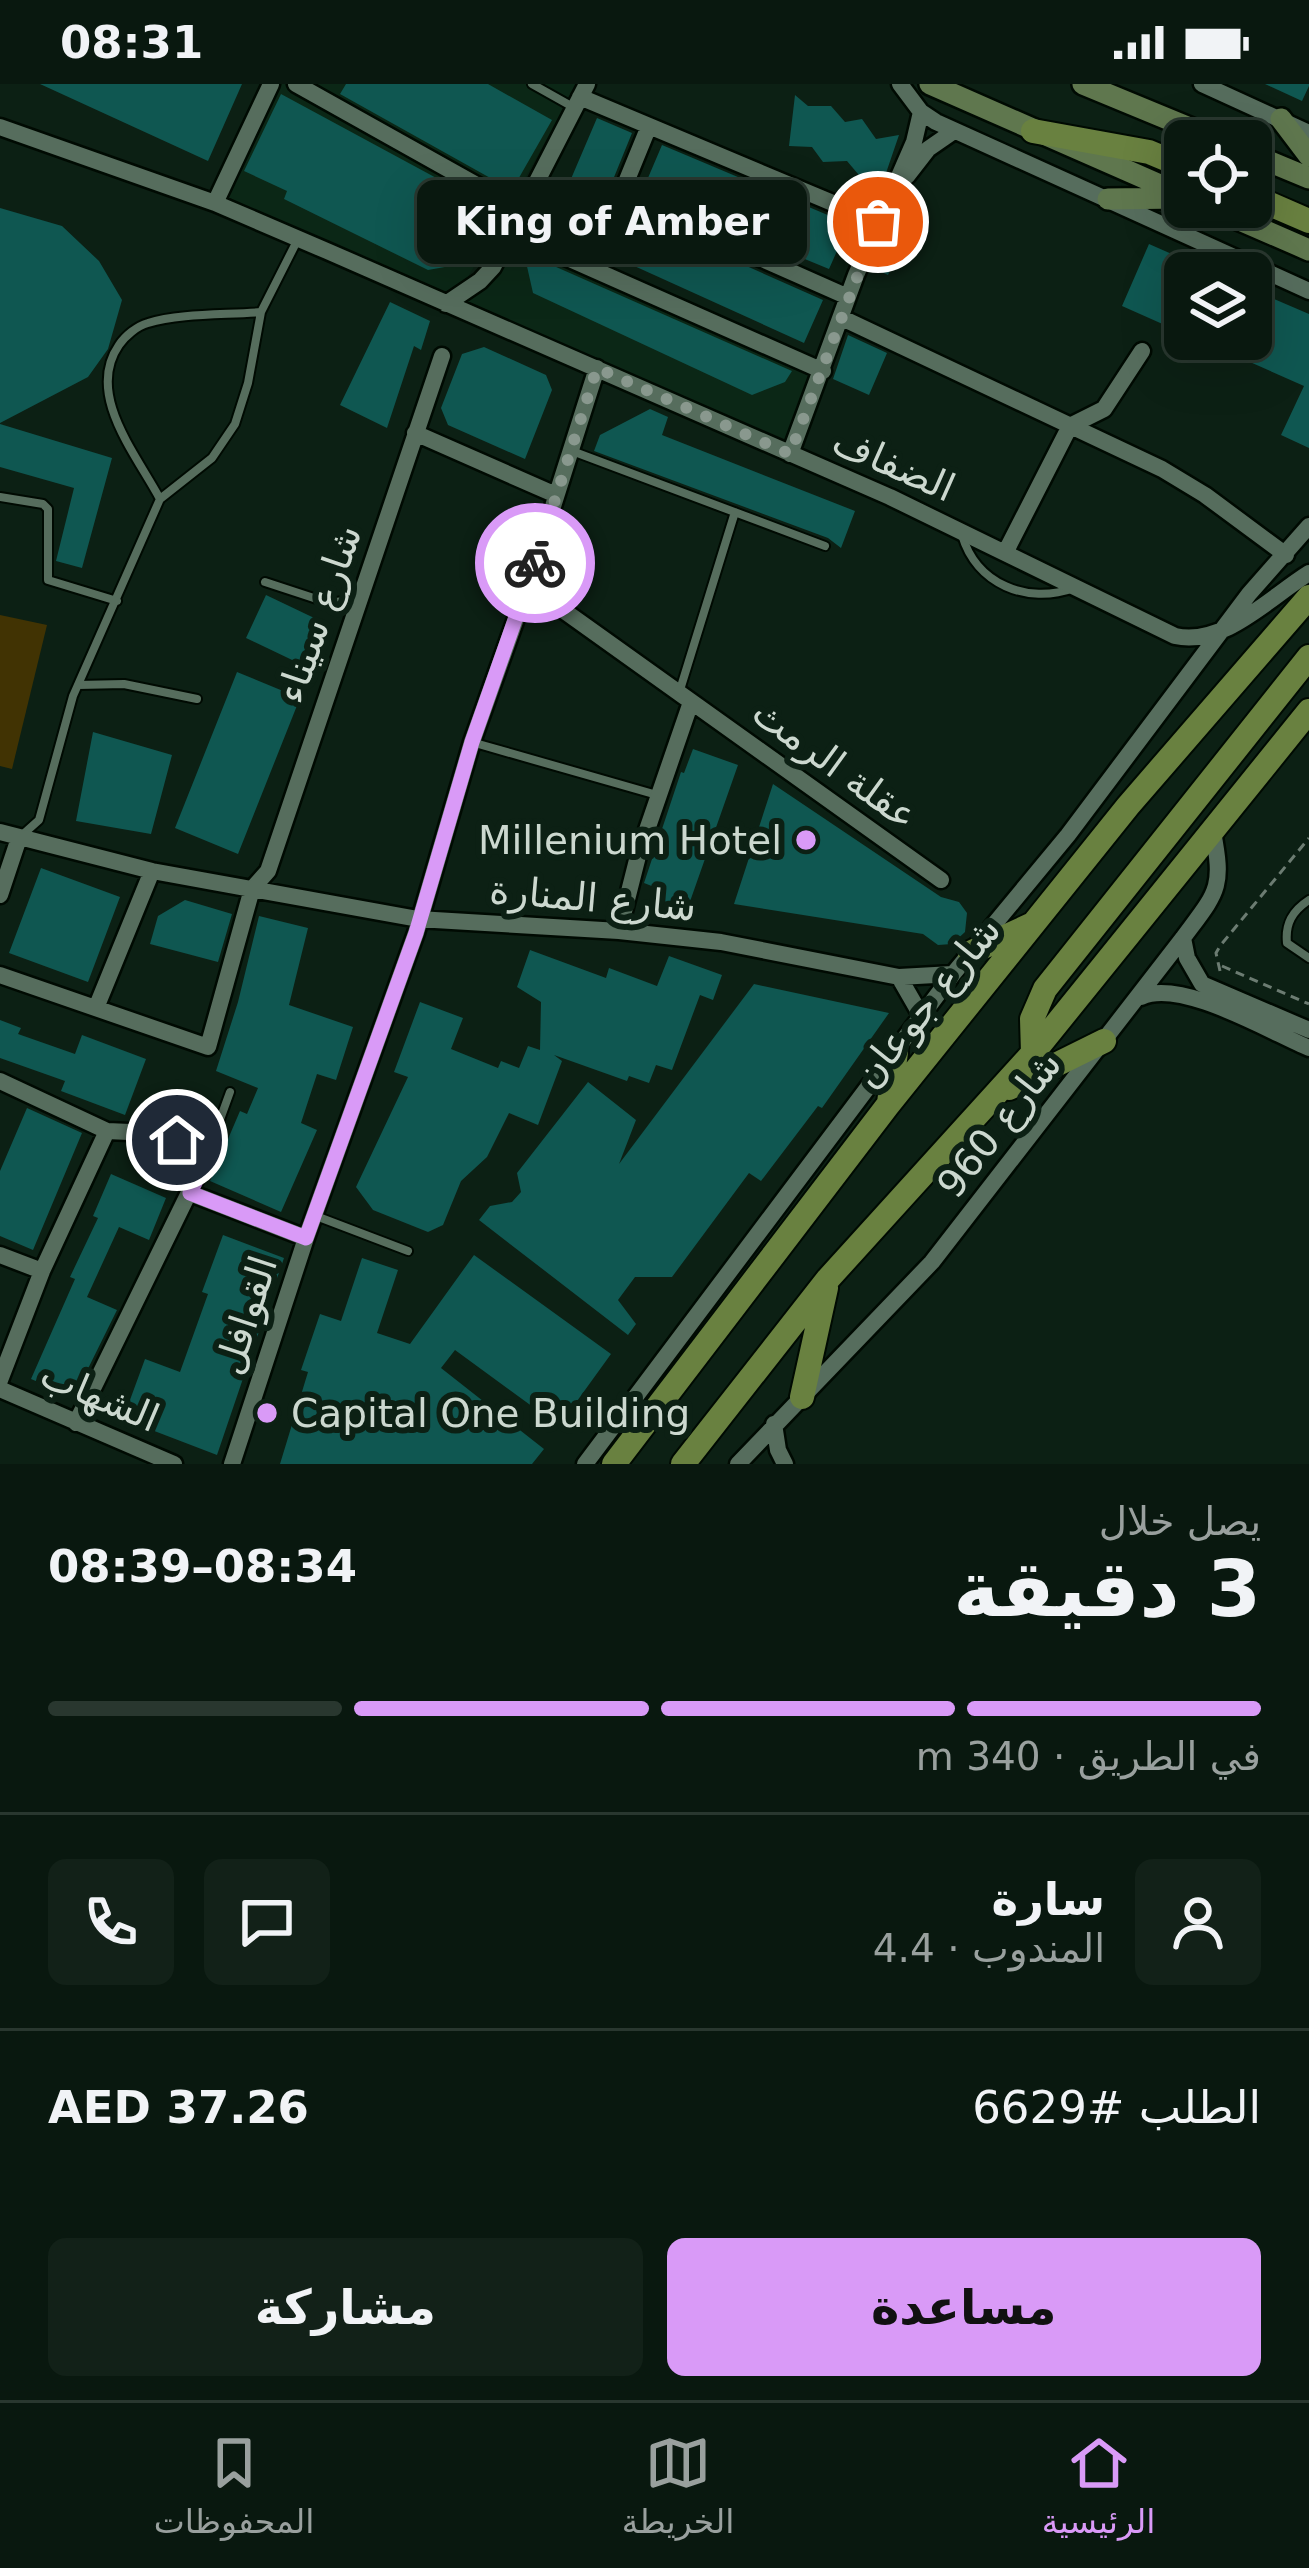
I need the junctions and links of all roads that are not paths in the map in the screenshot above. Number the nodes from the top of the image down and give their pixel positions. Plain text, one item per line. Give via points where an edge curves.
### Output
1 (271, 84) edge
2 (296, 84) edge
3 (532, 84) edge
4 (901, 84) edge
5 (931, 84) edge
6 (1083, 84) edge
7 (1202, 84) edge
8 (581, 96) edge
9 (921, 112) junction
10 (1281, 119) junction
11 (1170, 120) edge
12 (649, 126) junction
13 (0, 127) edge
14 (954, 131) junction
15 (1033, 131) junction
16 (1309, 133) edge
17 (1309, 157) edge
18 (1164, 158) edge
19 (1272, 163) edge
20 (1309, 178) edge
21 (898, 185) junction
22 (1164, 188) edge
23 (620, 196) junction
24 (1164, 198) edge
25 (1108, 199) junction
26 (215, 203) junction
27 (1272, 205) edge
28 (523, 211) junction
29 (1309, 221) edge
30 (878, 222) junction
31 (1258, 228) edge
32 (511, 233) junction
33 (298, 238) junction
34 (1309, 250) edge
35 (591, 268) junction
36 (1309, 291) edge
37 (848, 297) junction
38 (446, 304) junction
39 (261, 312) junction
40 (842, 318) junction
41 (1142, 352) dead end
42 (442, 356) dead end
43 (597, 368) junction
44 (823, 371) junction
45 (1070, 426) junction
46 (415, 433) junction
47 (571, 450) junction
48 (790, 454) junction
49 (556, 496) junction
50 (0, 497) edge
51 (160, 499) junction
52 (735, 512) junction
53 (1309, 526) edge
54 (961, 530) junction
55 (824, 546) dead end
56 (1005, 553) junction
57 (1286, 555) junction
58 (1309, 573) edge
59 (266, 582) dead end
60 (528, 586) junction
61 (1075, 587) junction
62 (1309, 597) edge
63 (358, 599) junction
64 (117, 602) junction
65 (1225, 632) junction
66 (1309, 657) edge
67 (78, 685) junction
68 (685, 698) junction
69 (197, 699) dead end
70 (1309, 711) edge
71 (472, 742) junction
72 (658, 795) junction
73 (0, 832) edge
74 (1213, 832) junction
75 (19, 838) junction
76 (152, 871) junction
77 (941, 880) dead end
78 (252, 889) junction
79 (0, 895) edge
80 (1309, 900) edge
81 (418, 919) junction
82 (1040, 920) junction
83 (620, 931) junction
84 (1183, 938) junction
85 (970, 953) junction
86 (1309, 958) edge
87 (953, 974) junction
88 (0, 975) edge
89 (899, 977) junction
90 (1135, 1001) junction
91 (96, 1008) junction
92 (922, 1017) junction
93 (1309, 1030) edge
94 (1105, 1041) junction
95 (1309, 1048) edge
96 (896, 1052) junction
97 (1033, 1053) junction
98 (0, 1081) edge
99 (230, 1092) dead end
100 (996, 1095) junction
101 (889, 1105) junction
102 (106, 1131) junction
103 (206, 1160) junction
104 (190, 1193) junction
105 (314, 1215) junction
106 (306, 1238) junction
107 (408, 1251) dead end
108 (0, 1256) edge
109 (42, 1271) junction
110 (828, 1279) junction
111 (0, 1385) edge
112 (802, 1397) junction
113 (76, 1423) junction
114 (774, 1424) junction
115 (174, 1464) edge
116 (232, 1464) edge
117 (585, 1464) edge
118 (614, 1464) edge
119 (683, 1464) edge
120 (738, 1464) edge
121 (785, 1464) edge

1 - 26 street
2 - 28 street
3 - 8 lane
4 - 9 street
5 - 15 main road
6 - 11 main road
7 - 10 street
8 - 12 street
8 - 28 street
9 - 14 street
9 - 21 street
10 - 16 street
10 - 17 main road
12 - 23 street
12 - 30 street
13 - 26 street, الضفاف
14 - 21 street
14 - 25 street
15 - 18 main road
15 - 22 main road
19 - 20 main road
21 - 30 street
23 - 35 street
23 - 37 street
24 - 25 main road
25 - 36 street
26 - 33 street, الضفاف
27 - 29 main road
28 - 32 street
30 - 37 street
31 - 34 main road
32 - 35 street
32 - 38 street via 480,281
33 - 38 street, الضفاف
33 - 39 lane
35 - 44 street
37 - 40 street
38 - 43 street, الضفاف
39 - 51 lane via 235,424 212,458
39 - 51 lane via 147,322 112,355 109,403
40 - 44 street
40 - 45 street
41 - 45 street via 1104,409
42 - 46 street, شارع سيناء
43 - 47 street, القوافل
43 - 48 street, الضفاف
44 - 48 street
45 - 56 street
45 - 57 street via 1176,477
46 - 49 street
46 - 63 street, شارع سيناء
47 - 49 street, القوافل
47 - 52 lane
48 - 54 street, الضفاف
49 - 60 street, القوافل
50 - 64 lane via 48,509 48,580
51 - 64 lane
52 - 55 lane
52 - 68 lane
53 - 57 street, شارع جوعان
54 - 56 street, الضفاف
54 - 61 lane via 975,563 1004,586 1040,595
56 - 61 street, الضفاف
57 - 65 street, شارع جوعان
58 - 65 street, شارع جوعان
59 - 63 lane via 329,603
60 - 68 street, عقلة الرمث
60 - 71 street, القوافل
61 - 65 street, الضفاف via 1174,636
62 - 82 main road, شارع جوعان
63 - 78 street, شارع سيناء via 268,871
64 - 67 lane
65 - 85 street, شارع جوعان
66 - 97 main road via 1046,989 1032,1019
67 - 69 lane via 124,684
67 - 75 lane via 39,820
68 - 72 street, عقلة الرمث
68 - 77 street, عقلة الرمث
70 - 74 main road
71 - 72 lane
71 - 81 street, القوافل
72 - 83 street, عقلة الرمث
73 - 75 street, شارع المنارة
74 - 84 street, شارع 960 via 1219,882
74 - 97 main road
75 - 76 street, شارع المنارة
75 - 79 street
76 - 78 street, شارع المنارة
76 - 91 street
78 - 81 street, شارع المنارة
78 - 91 street, شارع سيناء via 208,1047
80 - 86 lane via 1285,928 1287,944
81 - 83 street, شارع المنارة
81 - 105 street, القوافل
82 - 85 main road
82 - 101 main road, شارع جوعان
83 - 89 street, شارع المنارة
84 - 90 street, شارع 960
84 - 93 street via 1192,972 1212,989
85 - 87 street, شارع جوعان
87 - 89 street, شارع المنارة
87 - 92 street, شارع جوعان
88 - 91 street
89 - 92 street
90 - 94 street, شارع 960
90 - 95 street via 1174,992
92 - 96 street, شارع جوعان
94 - 100 main road
94 - 112 street, شارع 960 via 946,1246
96 - 101 main road
96 - 117 street, شارع جوعان
97 - 100 main road
98 - 102 street
99 - 103 lane
100 - 110 main road
101 - 118 main road, شارع جوعان
102 - 103 street via 177,1140
102 - 109 street
103 - 104 street
104 - 106 street
104 - 113 street
105 - 106 street, القوافل
105 - 107 lane
106 - 116 street, القوافل
108 - 109 street
109 - 111 street
110 - 112 main road
110 - 119 main road
111 - 113 street, الشهاب
112 - 114 street, شارع 960
113 - 115 street, الشهاب
114 - 120 street
114 - 121 street

